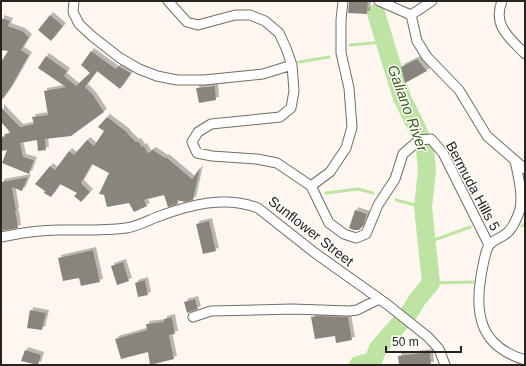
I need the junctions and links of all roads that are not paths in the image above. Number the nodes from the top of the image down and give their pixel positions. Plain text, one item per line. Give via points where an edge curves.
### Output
1 (74, 1) edge
2 (168, 1) edge
3 (343, 1) edge
4 (379, 1) edge
5 (432, 1) edge
6 (502, 1) edge
7 (411, 15) junction
8 (525, 54) edge
9 (292, 65) junction
10 (516, 160) junction
11 (525, 169) edge
12 (310, 186) junction
13 (1, 237) edge
14 (488, 245) junction
15 (379, 299) junction
16 (193, 317) dead end
17 (525, 360) edge
18 (445, 365) edge

1 - 9 street via 73,12 79,24 93,37 133,65 157,76 177,80 204,80 263,74
2 - 9 street via 187,22 198,25 235,15 250,15 265,22 279,33
3 - 12 street via 341,53 349,88 352,127 346,148 330,172
4 - 7 street
5 - 7 street
6 - 8 street via 499,18 503,30
7 - 10 street via 417,41 427,57 459,90 487,136
9 - 12 street via 294,91 291,108 280,118 211,124 198,132 192,142 197,153 278,163
10 - 11 street
10 - 14 street via 520,209 516,221 508,232
12 - 14 street, Bermuda Hills 5 via 329,223 344,234 356,238 366,234 378,205 395,179 404,154 419,140 430,139 443,153
13 - 15 street, Sunflower Street via 42,231 128,228 167,213 205,203 231,202 250,205 258,208
14 - 17 street via 479,286 482,327 498,346
15 - 16 street via 357,310 349,311 211,311
15 - 18 street, Sunflower Street via 428,337 439,349

